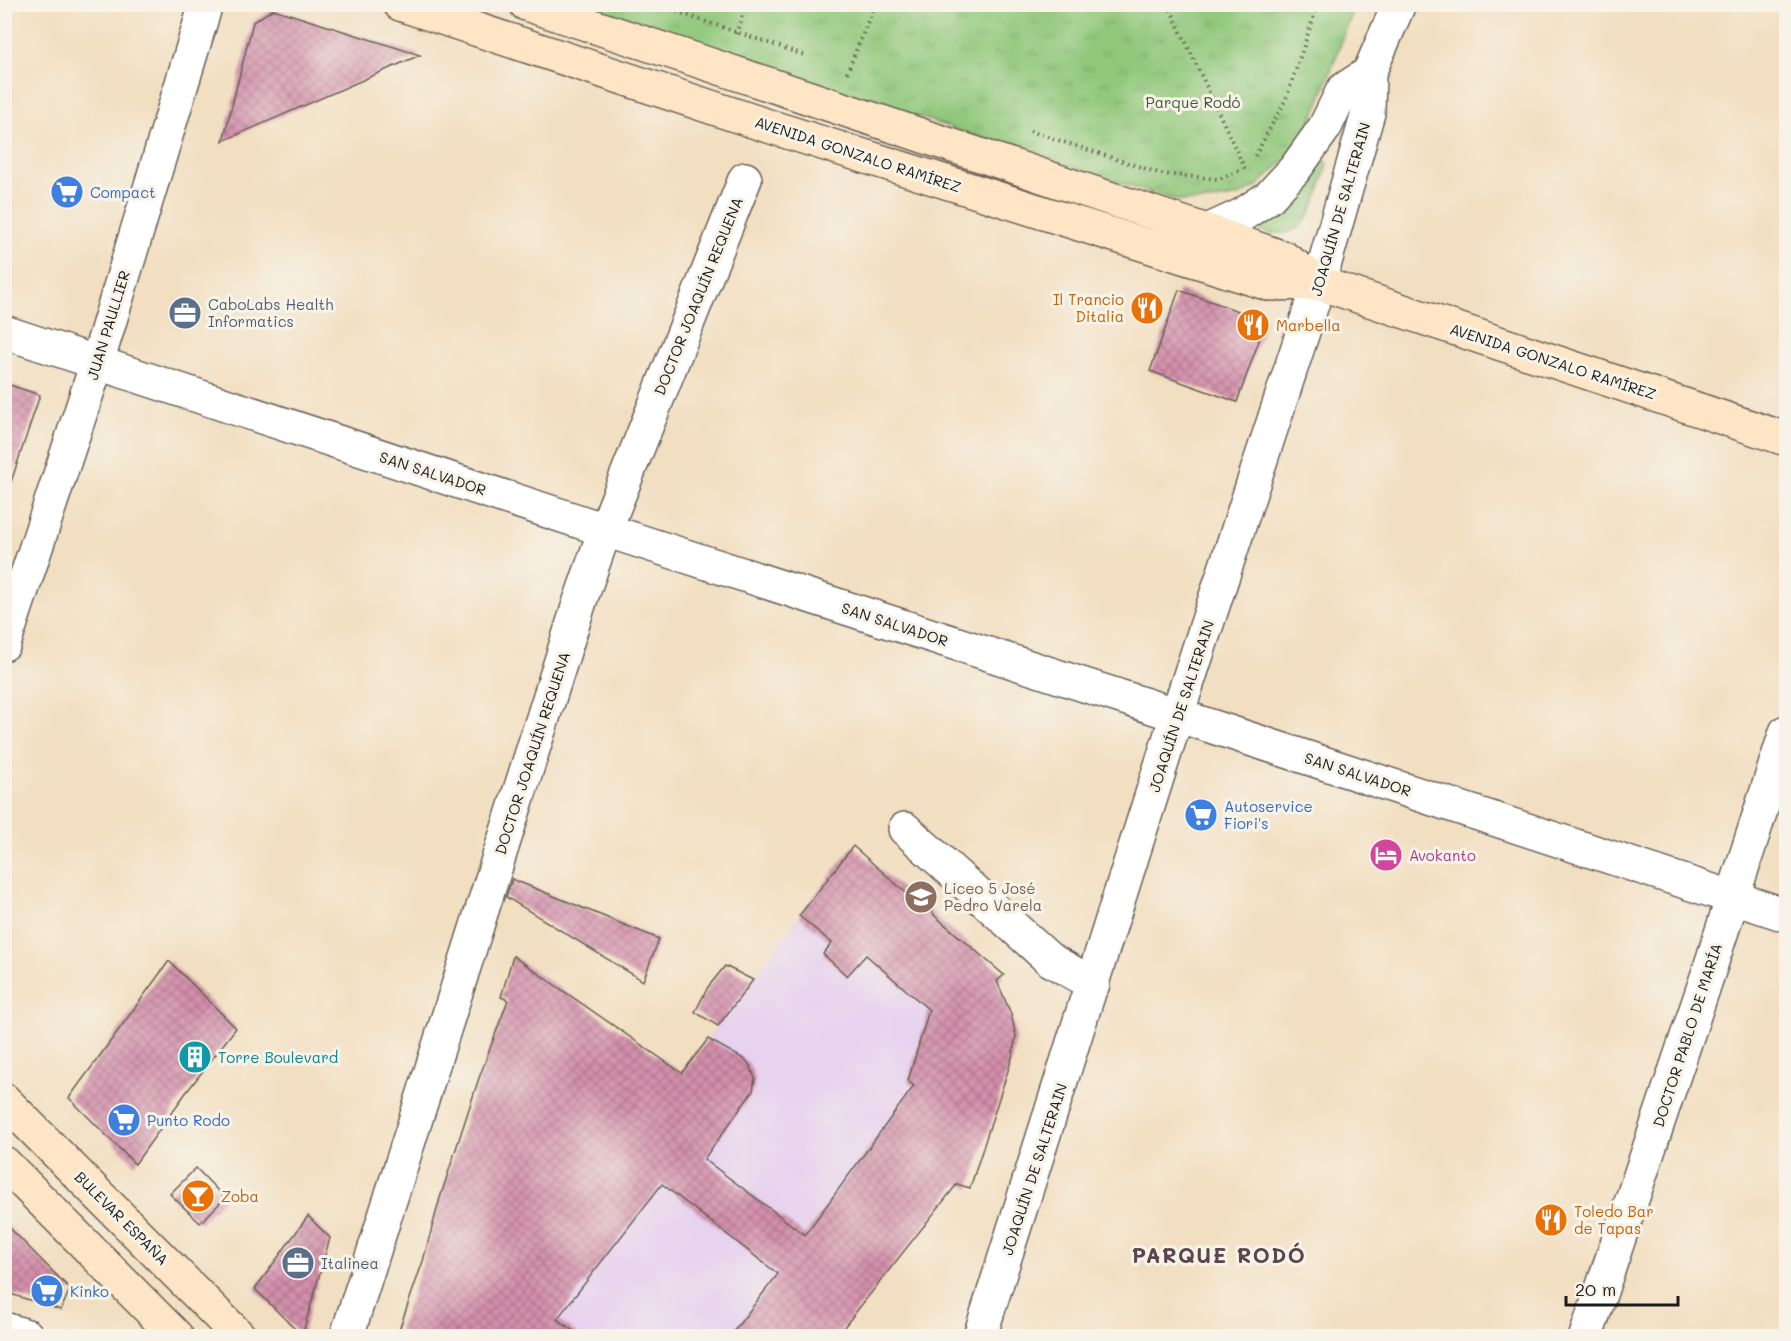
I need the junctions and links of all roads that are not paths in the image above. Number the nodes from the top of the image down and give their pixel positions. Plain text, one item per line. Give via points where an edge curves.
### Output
1 (206, 4) edge
2 (400, 4) edge
3 (526, 4) edge
4 (1399, 4) edge
5 (1369, 73) junction
6 (745, 179) dead end
7 (1207, 231) junction
8 (1319, 283) junction
9 (4, 332) edge
10 (97, 363) junction
11 (1786, 439) edge
12 (604, 530) junction
13 (4, 644) edge
14 (1177, 715) junction
15 (1786, 732) edge
16 (905, 829) dead end
17 (1732, 897) junction
18 (1786, 915) edge
19 (1093, 984) junction
20 (4, 1100) edge
21 (4, 1163) edge
22 (4, 1329) edge
23 (27, 1336) edge
24 (176, 1336) edge
25 (239, 1336) edge
26 (347, 1336) edge
27 (980, 1336) edge
28 (1586, 1336) edge

1 - 10 street, JUAN PAULLIER
2 - 8 street, AVENIDA GONZALO RAMÍREZ via 762,124 1269,284
3 - 7 street, AVENIDA GONZALO RAMÍREZ
4 - 5 street, JOAQUÍN DE SALTERAIN
5 - 7 street via 1343,90 1325,128 1269,197
5 - 8 street, JOAQUÍN DE SALTERAIN via 1368,113
6 - 12 street, DOCTOR JOAQUÍN REQUENA
7 - 8 street, AVENIDA GONZALO RAMÍREZ via 1284,258
8 - 11 street, AVENIDA GONZALO RAMÍREZ
8 - 14 street, JOAQUÍN DE SALTERAIN
9 - 10 street, SAN SALVADOR
10 - 12 street, SAN SALVADOR
10 - 13 street, JUAN PAULLIER
12 - 14 street, SAN SALVADOR
12 - 26 street, DOCTOR JOAQUÍN REQUENA
14 - 17 street, SAN SALVADOR
14 - 19 street, JOAQUÍN DE SALTERAIN
15 - 17 street, DOCTOR PABLO DE MARÍA
16 - 19 street via 1049,959
17 - 18 street, SAN SALVADOR
17 - 28 street, DOCTOR PABLO DE MARÍA
19 - 27 street, JOAQUÍN DE SALTERAIN
20 - 25 street, BULEVAR ESPAÑA
21 - 24 street
22 - 23 street

